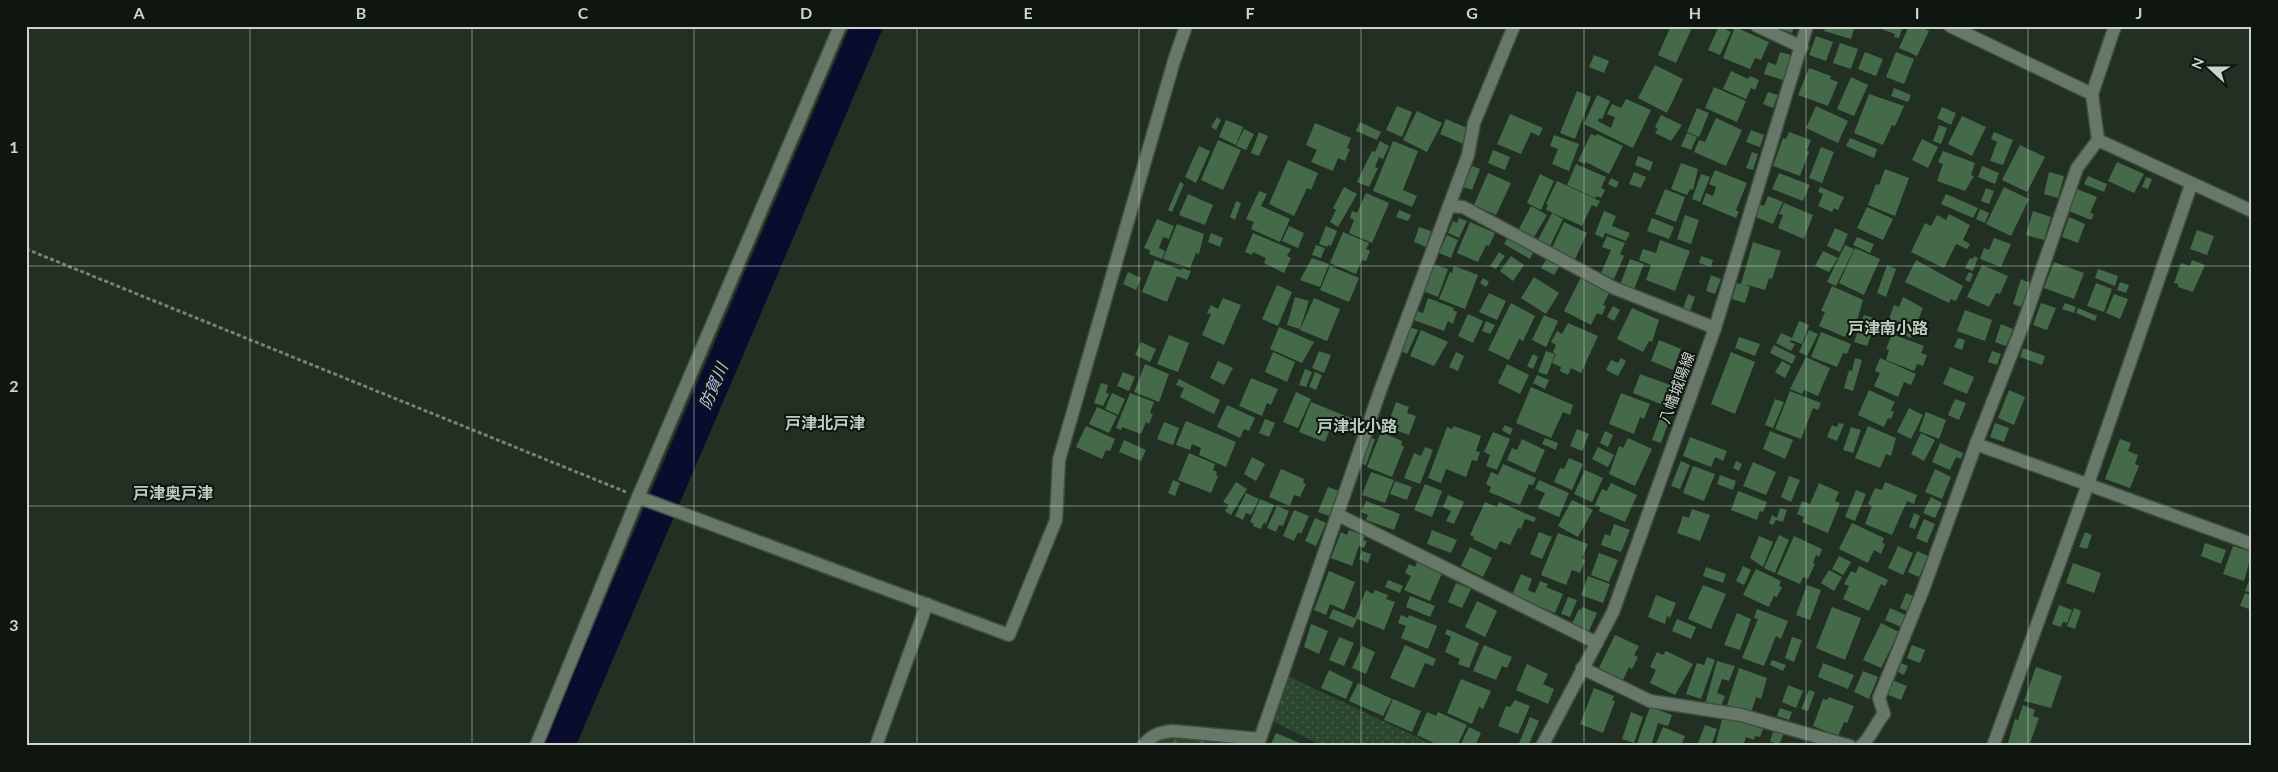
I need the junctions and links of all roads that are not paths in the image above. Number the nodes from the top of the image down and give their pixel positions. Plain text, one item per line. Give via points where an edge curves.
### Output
1 (840, 26) edge
2 (1186, 26) edge
3 (1514, 26) edge
4 (1757, 26) edge
5 (1807, 26) edge
6 (1950, 26) edge
7 (2115, 26) edge
8 (1802, 46) junction
9 (2092, 94) junction
10 (2098, 140) junction
11 (2191, 185) junction
12 (1450, 206) junction
13 (2252, 211) edge
14 (1716, 328) junction
15 (1976, 444) junction
16 (2088, 484) junction
17 (638, 497) junction
18 (1338, 516) junction
19 (2252, 544) edge
20 (927, 604) junction
21 (1597, 643) junction
22 (1582, 668) junction
23 (536, 746) edge
24 (876, 746) edge
25 (1143, 746) edge
26 (1542, 746) edge
27 (1850, 746) edge
28 (1860, 746) edge
29 (1993, 746) edge

1 - 17 street
2 - 20 street via 1059,460 1056,520 1009,635
3 - 12 street via 1474,123 1468,155
4 - 8 street
5 - 8 street, 八幡城陽線
6 - 9 street
7 - 9 street
8 - 14 street, 八幡城陽線
9 - 10 street
10 - 11 street
10 - 15 street via 2077,168 2022,327
11 - 13 street
11 - 16 street
12 - 14 street via 1464,207 1614,288
12 - 18 street via 1380,391
14 - 21 street, 八幡城陽線 via 1613,612
15 - 16 street
15 - 28 street via 1923,590 1879,698 1884,714
16 - 19 street
16 - 29 street
17 - 20 street
17 - 23 street
18 - 21 street
18 - 25 street via 1260,739 1173,730 1149,738
20 - 24 street
21 - 22 street, 八幡城陽線
22 - 26 street, 八幡城陽線
22 - 27 street via 1650,701 1741,714

